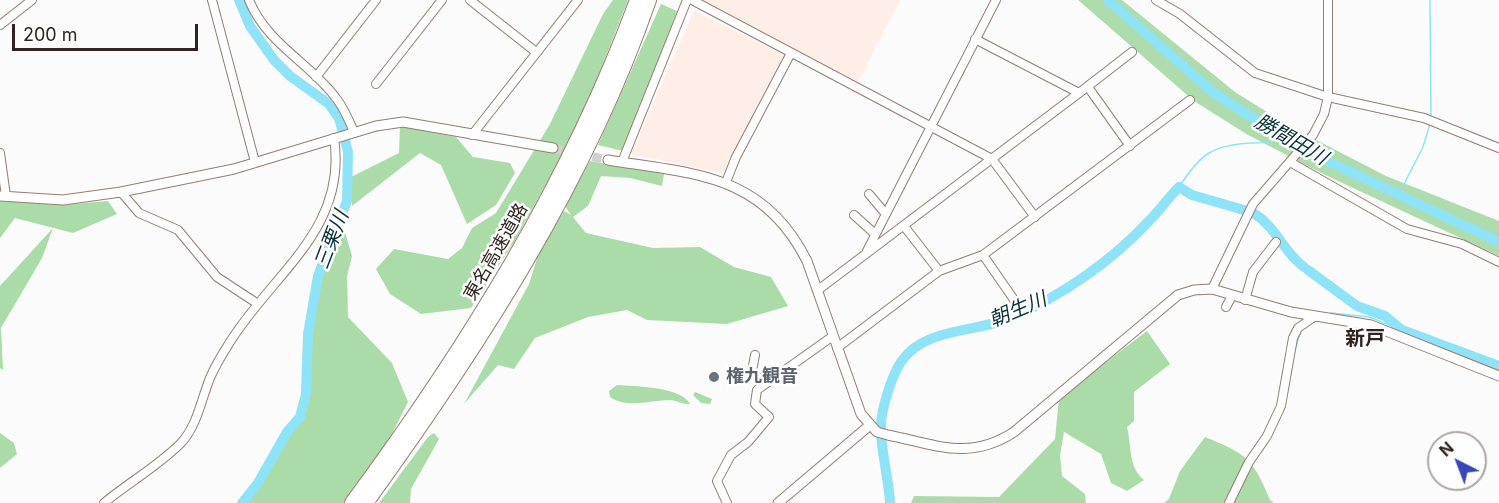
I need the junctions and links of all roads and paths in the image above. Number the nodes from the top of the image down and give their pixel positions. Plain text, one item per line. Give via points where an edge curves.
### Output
1 (32, 0) edge
2 (212, 0) edge
3 (249, 0) edge
4 (376, 0) edge
5 (442, 0) edge
6 (470, 0) edge
7 (578, 0) edge
8 (649, 0) edge
9 (687, 0) edge
10 (692, 0) edge
11 (996, 0) edge
12 (1156, 0) edge
13 (1328, 0) edge
14 (638, 8) edge
15 (0, 25) edge
16 (975, 39) junction
17 (536, 52) junction
18 (1132, 52) dead end
19 (791, 53) junction
20 (316, 77) junction
21 (376, 84) dead end
22 (1088, 87) junction
23 (1079, 93) junction
24 (1328, 97) junction
25 (1190, 100) dead end
26 (931, 125) junction
27 (354, 132) junction
28 (472, 135) junction
29 (334, 138) junction
30 (1130, 146) junction
31 (553, 148) tunnel mouth
32 (1499, 148) edge
33 (0, 153) edge
34 (992, 159) junction
35 (608, 160) tunnel mouth
36 (255, 162) junction
37 (622, 162) junction
38 (1290, 162) junction
39 (726, 182) junction
40 (121, 192) junction
41 (869, 194) dead end
42 (3, 196) edge
43 (885, 213) junction
44 (854, 215) dead end
45 (1035, 217) junction
46 (904, 226) junction
47 (874, 234) junction
48 (1276, 242) dead end
49 (867, 252) junction
50 (983, 255) junction
51 (1499, 262) edge
52 (939, 271) junction
53 (1212, 289) junction
54 (818, 290) junction
55 (1232, 296) junction
56 (1245, 300) junction
57 (258, 304) junction
58 (1017, 304) dead end
59 (1226, 307) dead end
60 (1314, 317) junction
61 (833, 336) junction
62 (837, 348) junction
63 (755, 355) dead end
64 (1499, 376) edge
65 (763, 383) junction
66 (874, 428) junction
67 (104, 503) edge
68 (352, 503) edge
69 (366, 503) edge
70 (727, 503) edge
71 (778, 503) edge
72 (1229, 503) edge

1 - 15 street
2 - 36 street
3 - 20 street via 278,44
4 - 20 street
5 - 21 street
6 - 17 street
7 - 17 street
8 - 14 highway, 東名高速道路
9 - 37 street
10 - 19 street
11 - 16 street
12 - 24 street via 1256,73
13 - 24 street
14 - 68 highway, 東名高速道路 via 585,124 516,256 438,380
14 - 69 highway, 東名高速道路 via 592,136 532,250 443,393
16 - 23 street
16 - 26 street
17 - 28 street
18 - 22 street
19 - 26 street
19 - 39 street
20 - 27 street via 337,98
22 - 23 street
22 - 30 street
23 - 34 street
24 - 32 street via 1424,118
24 - 38 street via 1313,135
25 - 30 street
26 - 34 street
26 - 43 street
27 - 28 street via 404,122
27 - 29 street
28 - 31 street
29 - 36 street
29 - 57 street via 335,186 324,217
30 - 45 street
33 - 42 street
34 - 45 street
34 - 46 street
35 - 37 street
36 - 40 street
37 - 39 street
38 - 51 street via 1407,229 1462,244
38 - 53 street via 1253,204
39 - 54 street via 759,200 788,229
40 - 42 street via 63,200
40 - 57 street via 139,213 178,230 217,277
41 - 43 street
43 - 47 street
44 - 47 street
45 - 50 street
46 - 49 street
46 - 52 street
47 - 49 street
48 - 56 street via 1253,272
49 - 54 street
50 - 52 street
50 - 58 street
52 - 62 street
53 - 55 street
53 - 66 street via 1178,295 1014,432 991,446 958,450 888,435
54 - 61 street
55 - 56 street
55 - 59 street
56 - 60 street
57 - 67 street via 220,358 192,428 180,444
60 - 64 street via 1371,325
60 - 72 street via 1298,327 1281,406
61 - 62 street
61 - 65 street
62 - 66 street via 858,406
63 - 65 street via 752,371
65 - 70 street via 757,390 755,404 769,417 731,455 717,481
66 - 71 street

